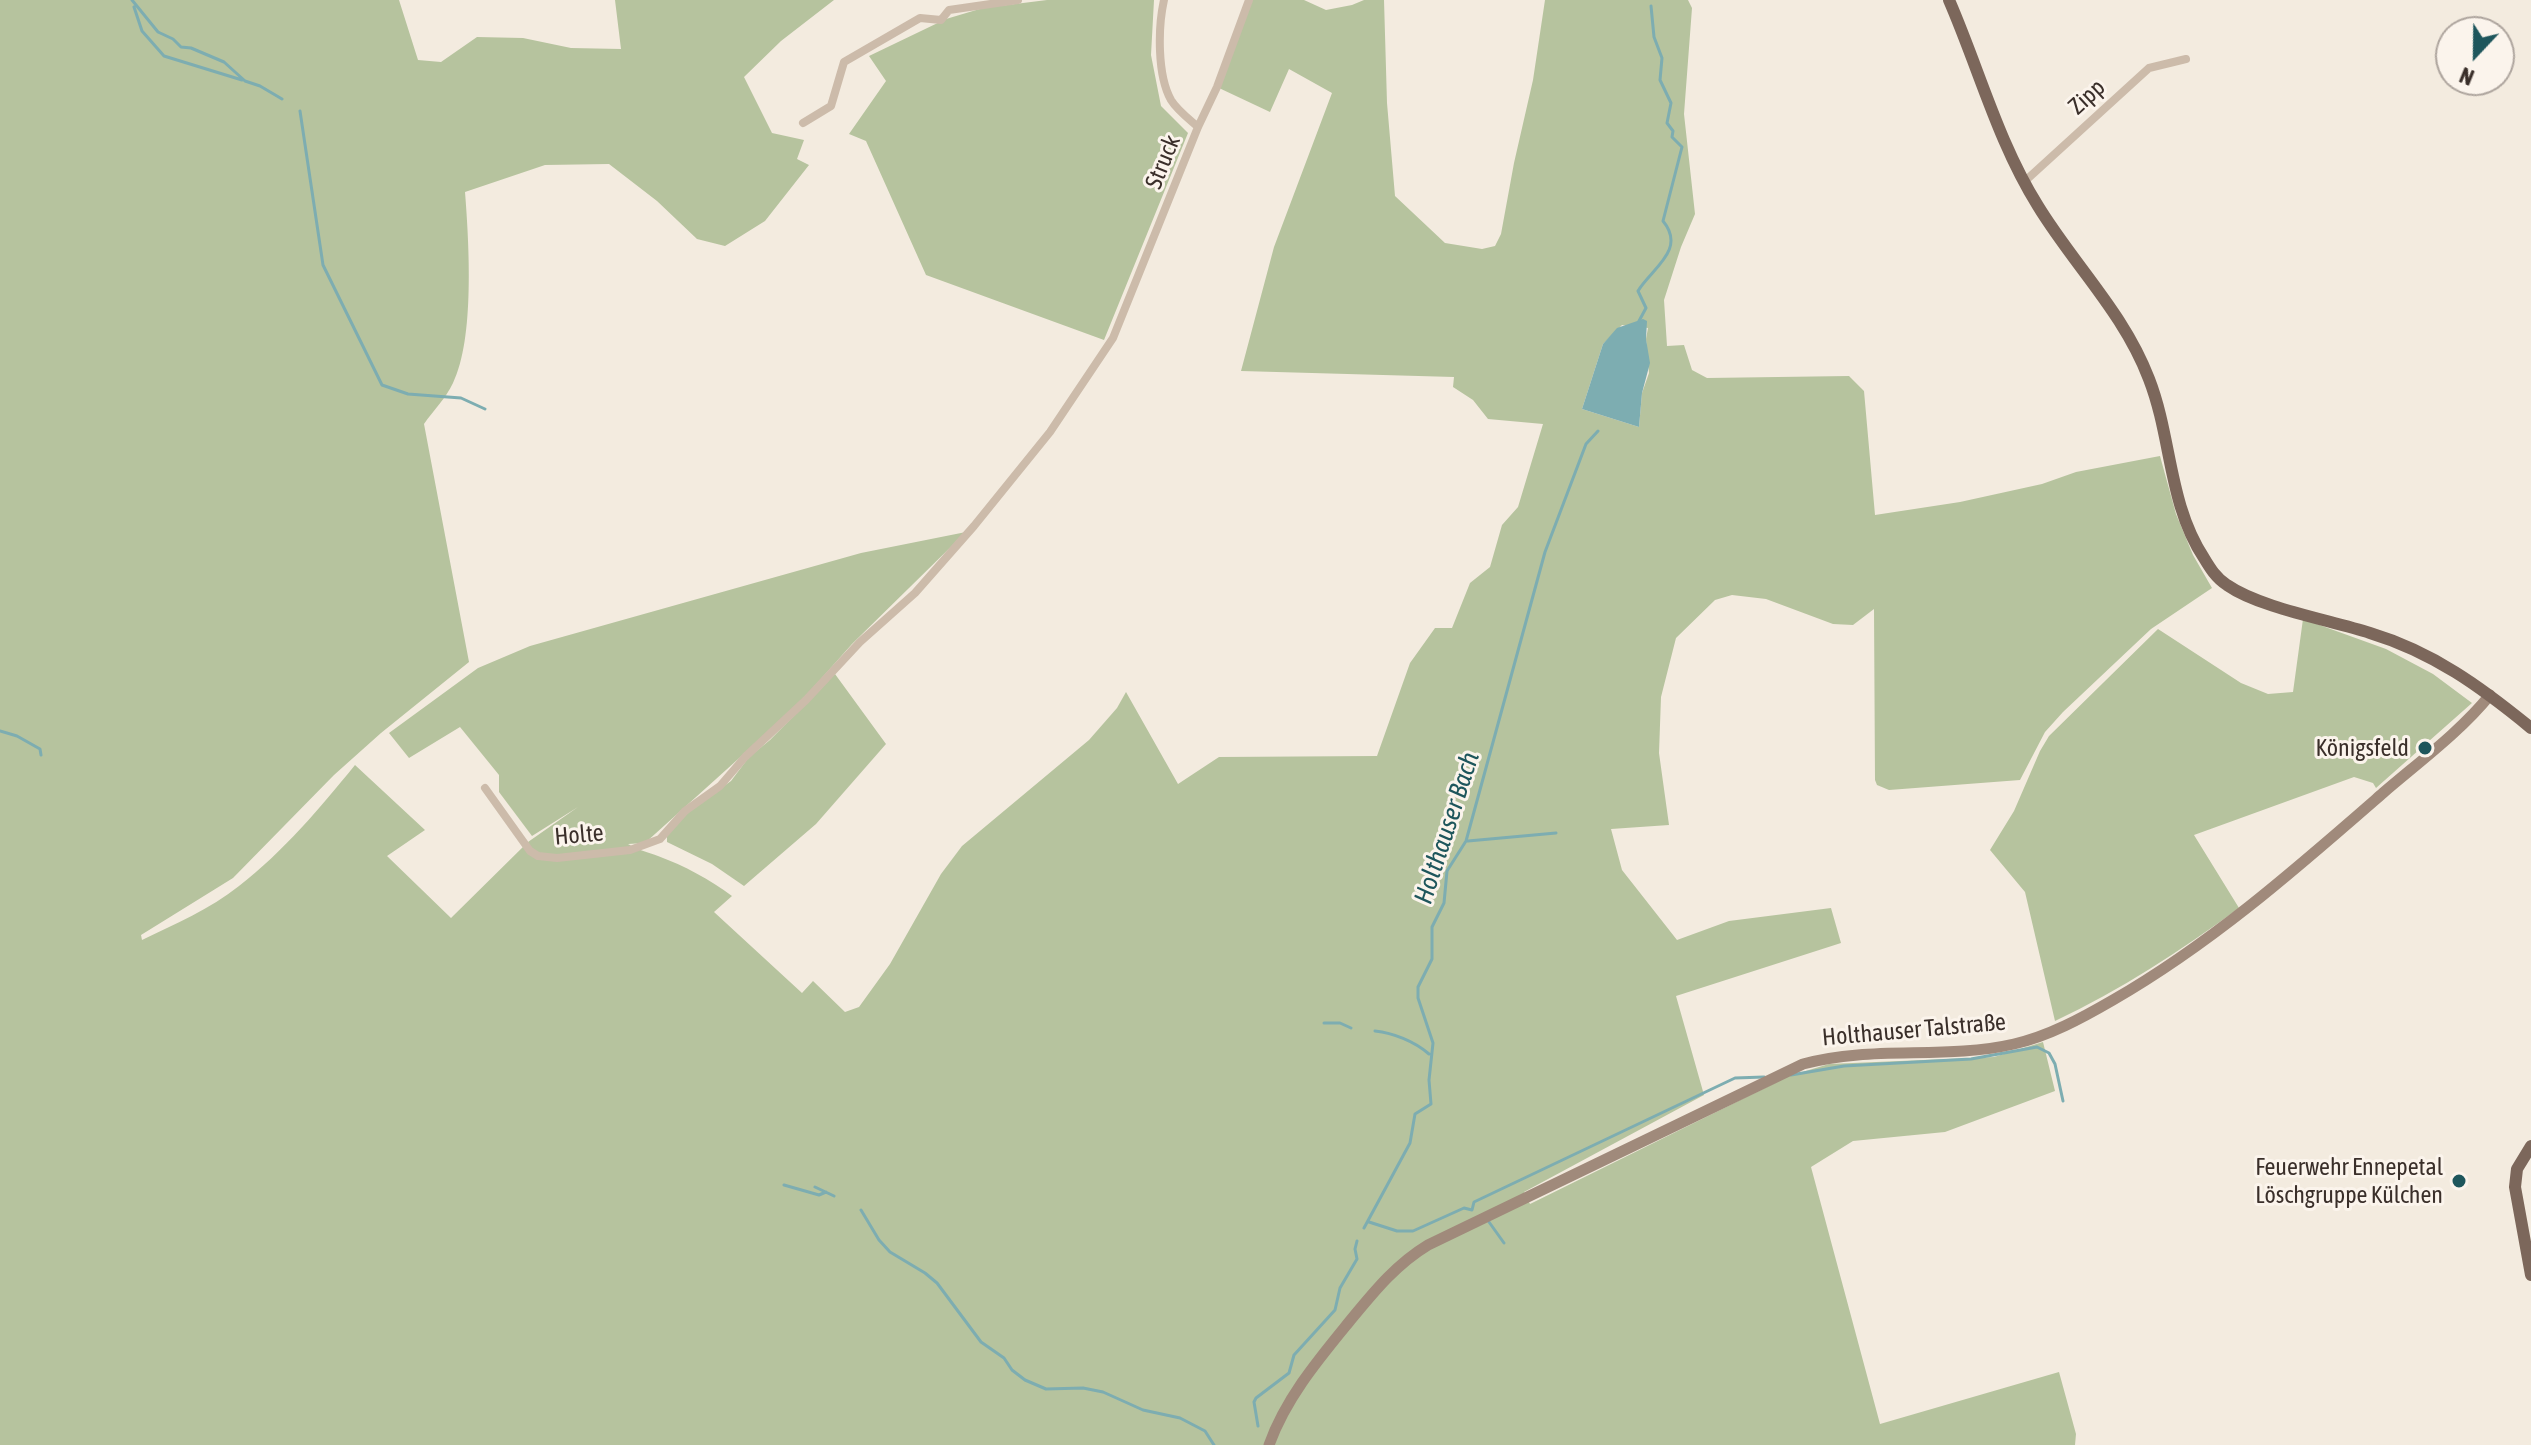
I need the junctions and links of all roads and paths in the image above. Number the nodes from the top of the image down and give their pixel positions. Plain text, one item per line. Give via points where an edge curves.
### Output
1 (1018, 0) edge
2 (1164, 0) edge
3 (1249, 0) edge
4 (1949, 0) edge
5 (2186, 59) dead end
6 (803, 123) dead end
7 (1198, 127) junction
8 (2024, 182) junction
9 (2490, 695) junction
10 (2531, 728) edge
11 (485, 788) dead end
12 (660, 839) joint
13 (2531, 1146) edge
14 (2531, 1275) edge
15 (1269, 1445) edge

1 - 6 street via 949,10 941,20 920,18 844,62 831,106
2 - 7 street via 1159,21 1165,88 1173,104
3 - 7 street, Struck
4 - 8 main road
5 - 8 street, Zipp via 2149,68
7 - 12 street, Struck via 1113,338 1050,432 915,593
8 - 9 main road via 2122,323 2150,381 2177,499 2214,574 2250,597 2402,643
9 - 10 main road
9 - 15 street, Holthauser Talstraße via 2250,907 2165,970 2096,1010 2040,1036 1998,1047 1850,1056 1794,1067 1428,1245 1399,1264 1324,1353 1286,1406
11 - 12 street, Holte via 538,856 630,850
13 - 14 main road via 2517,1169 2515,1187

